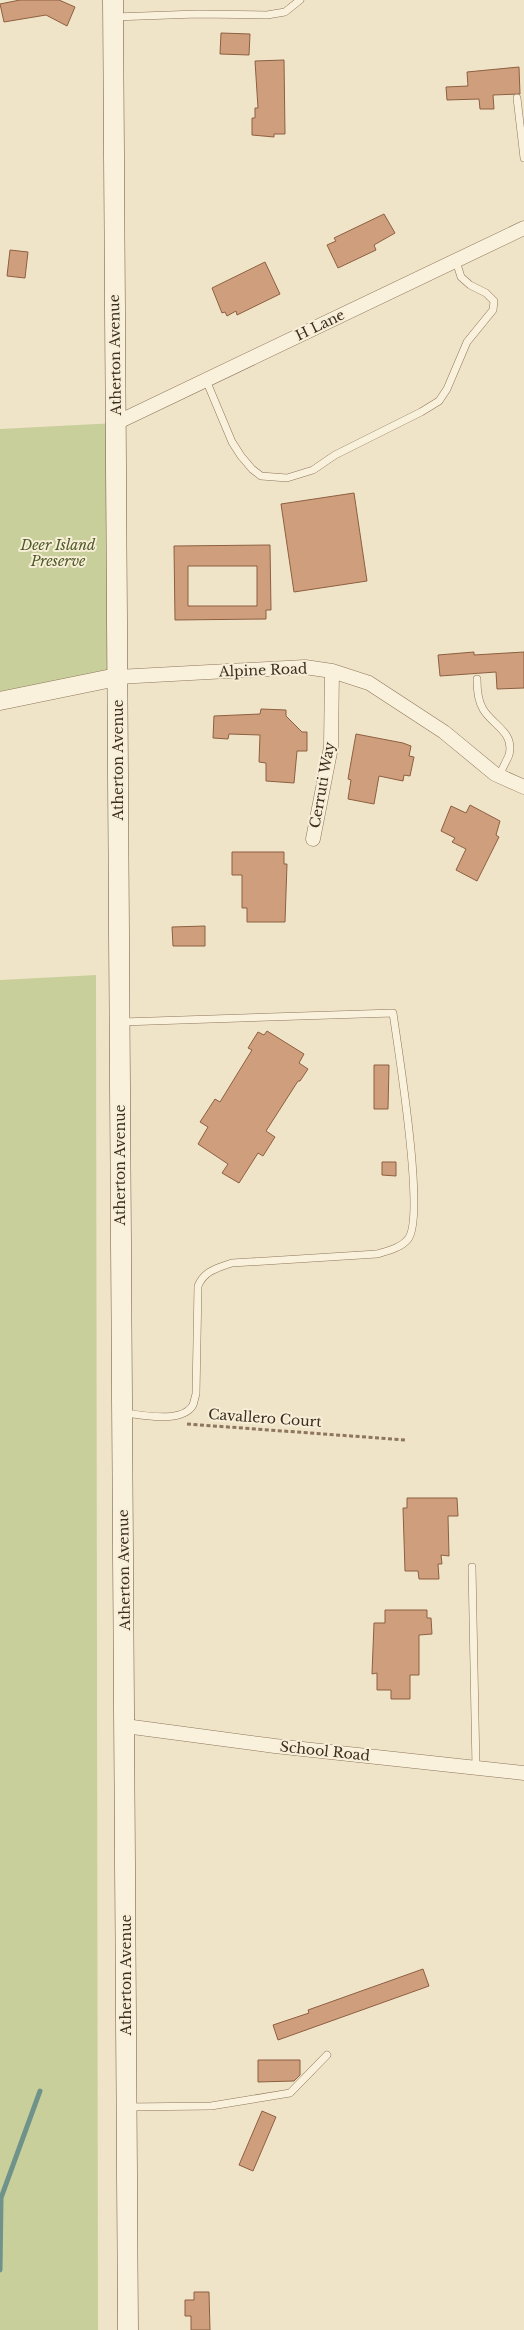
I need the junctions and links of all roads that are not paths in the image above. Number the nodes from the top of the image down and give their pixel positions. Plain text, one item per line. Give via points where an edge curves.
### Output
1 (300, 0) edge
2 (113, 8) edge
3 (517, 98) dead end
4 (524, 158) edge
5 (524, 228) edge
6 (456, 261) junction
7 (206, 380) junction
8 (116, 422) junction
9 (332, 671) junction
10 (117, 677) junction
11 (477, 679) dead end
12 (0, 701) edge
13 (499, 776) junction
14 (524, 787) edge
15 (313, 839) dead end
16 (119, 1022) junction
17 (122, 1413) junction
18 (472, 1567) dead end
19 (126, 1726) junction
20 (476, 1768) junction
21 (524, 1773) edge
22 (327, 2055) dead end
23 (127, 2107) junction
24 (128, 2330) edge

1 - 2 lane via 285,12 267,15
2 - 8 main road, Atherton Avenue
3 - 4 lane
5 - 6 street, H Lane
6 - 7 street, H Lane
6 - 7 lane via 461,277 486,292 494,301 492,310 467,342 447,390 439,401 421,412 335,455 313,470 287,478 261,476 252,470 232,442
7 - 8 street, H Lane
8 - 10 main road, Atherton Avenue
9 - 10 street, Alpine Road via 305,667
9 - 13 street, Alpine Road via 369,683 444,732
9 - 15 street, Cerruti Way via 331,746
10 - 12 street
10 - 16 main road, Atherton Avenue
11 - 13 lane via 483,710 509,741 509,754
13 - 14 street, Alpine Road
16 - 17 main road, Atherton Avenue
16 - 17 lane via 393,1013 411,1148 414,1214 408,1240 395,1249 377,1254 232,1263 202,1276 198,1286 196,1394 192,1406 182,1414 164,1418
17 - 19 main road, Atherton Avenue
18 - 20 lane
19 - 20 street, School Road
19 - 23 main road, Atherton Avenue
20 - 21 street, School Road
22 - 23 lane via 290,2093 211,2106
23 - 24 main road, Atherton Avenue

